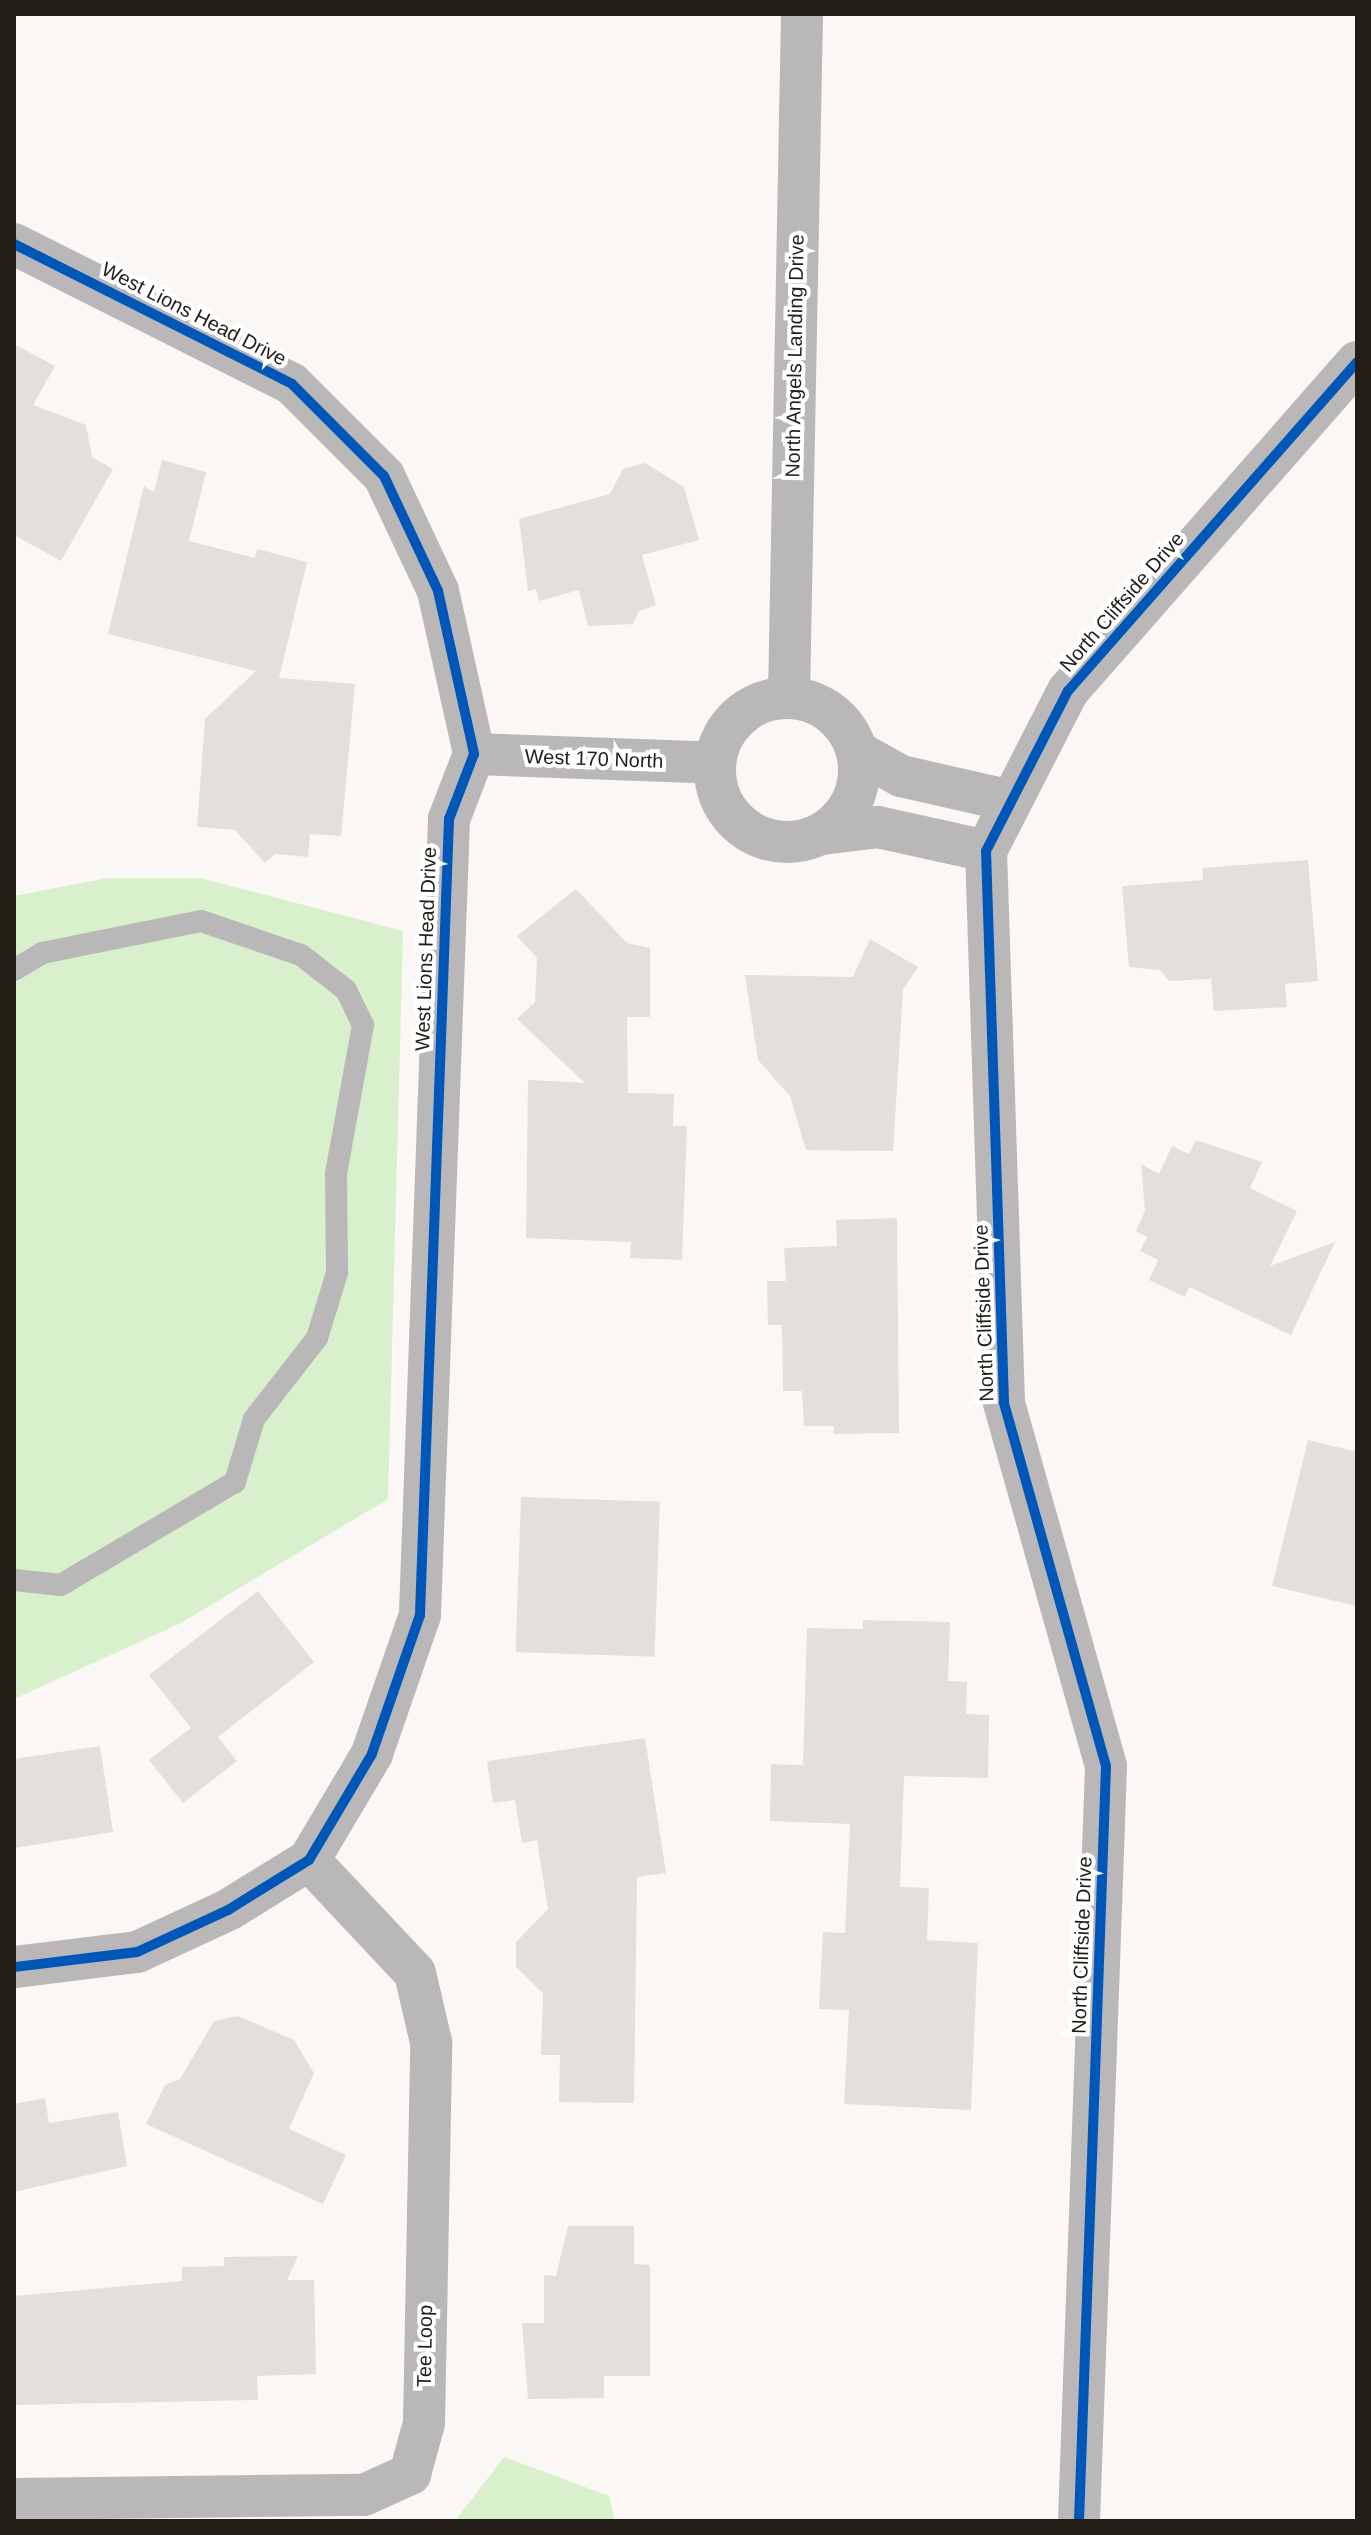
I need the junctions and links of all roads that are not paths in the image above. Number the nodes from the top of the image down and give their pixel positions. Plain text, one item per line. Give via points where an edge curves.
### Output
1 (802, 14) edge
2 (14, 244) edge
3 (1357, 362) edge
4 (789, 697) junction
5 (858, 752) junction
6 (474, 754) junction
7 (715, 763) junction
8 (1011, 801) junction
9 (822, 834) junction
10 (986, 851) junction
11 (14, 970) edge
12 (14, 1580) edge
13 (309, 1860) junction
14 (14, 1967) edge
15 (14, 2499) edge
16 (1079, 2521) edge

1 - 4 street, North Angels Landing Drive
2 - 6 street, West Lions Head Drive via 292,384 384,476 438,591
3 - 8 street, North Cliffside Drive via 1068,691
4 - 5 street via 833,714
4 - 7 street via 745,711 728,727
5 - 8 street via 901,776
5 - 9 street via 854,799
6 - 7 street, West 170 North
6 - 13 street, West Lions Head Drive via 449,819 420,1615 372,1754
7 - 9 street via 719,798 751,834 775,842
8 - 10 street, North Cliffside Drive
9 - 10 street via 878,827
10 - 16 street, North Cliffside Drive via 1004,1402 1106,1766
11 - 12 lane via 42,953 201,921 301,955 346,990 363,1025 336,1174 337,1273 317,1338 254,1419 235,1482 61,1585
13 - 14 street via 228,1910 137,1952
13 - 15 street, Tee Loop via 415,1973 431,2042 424,2423 410,2474 364,2495

